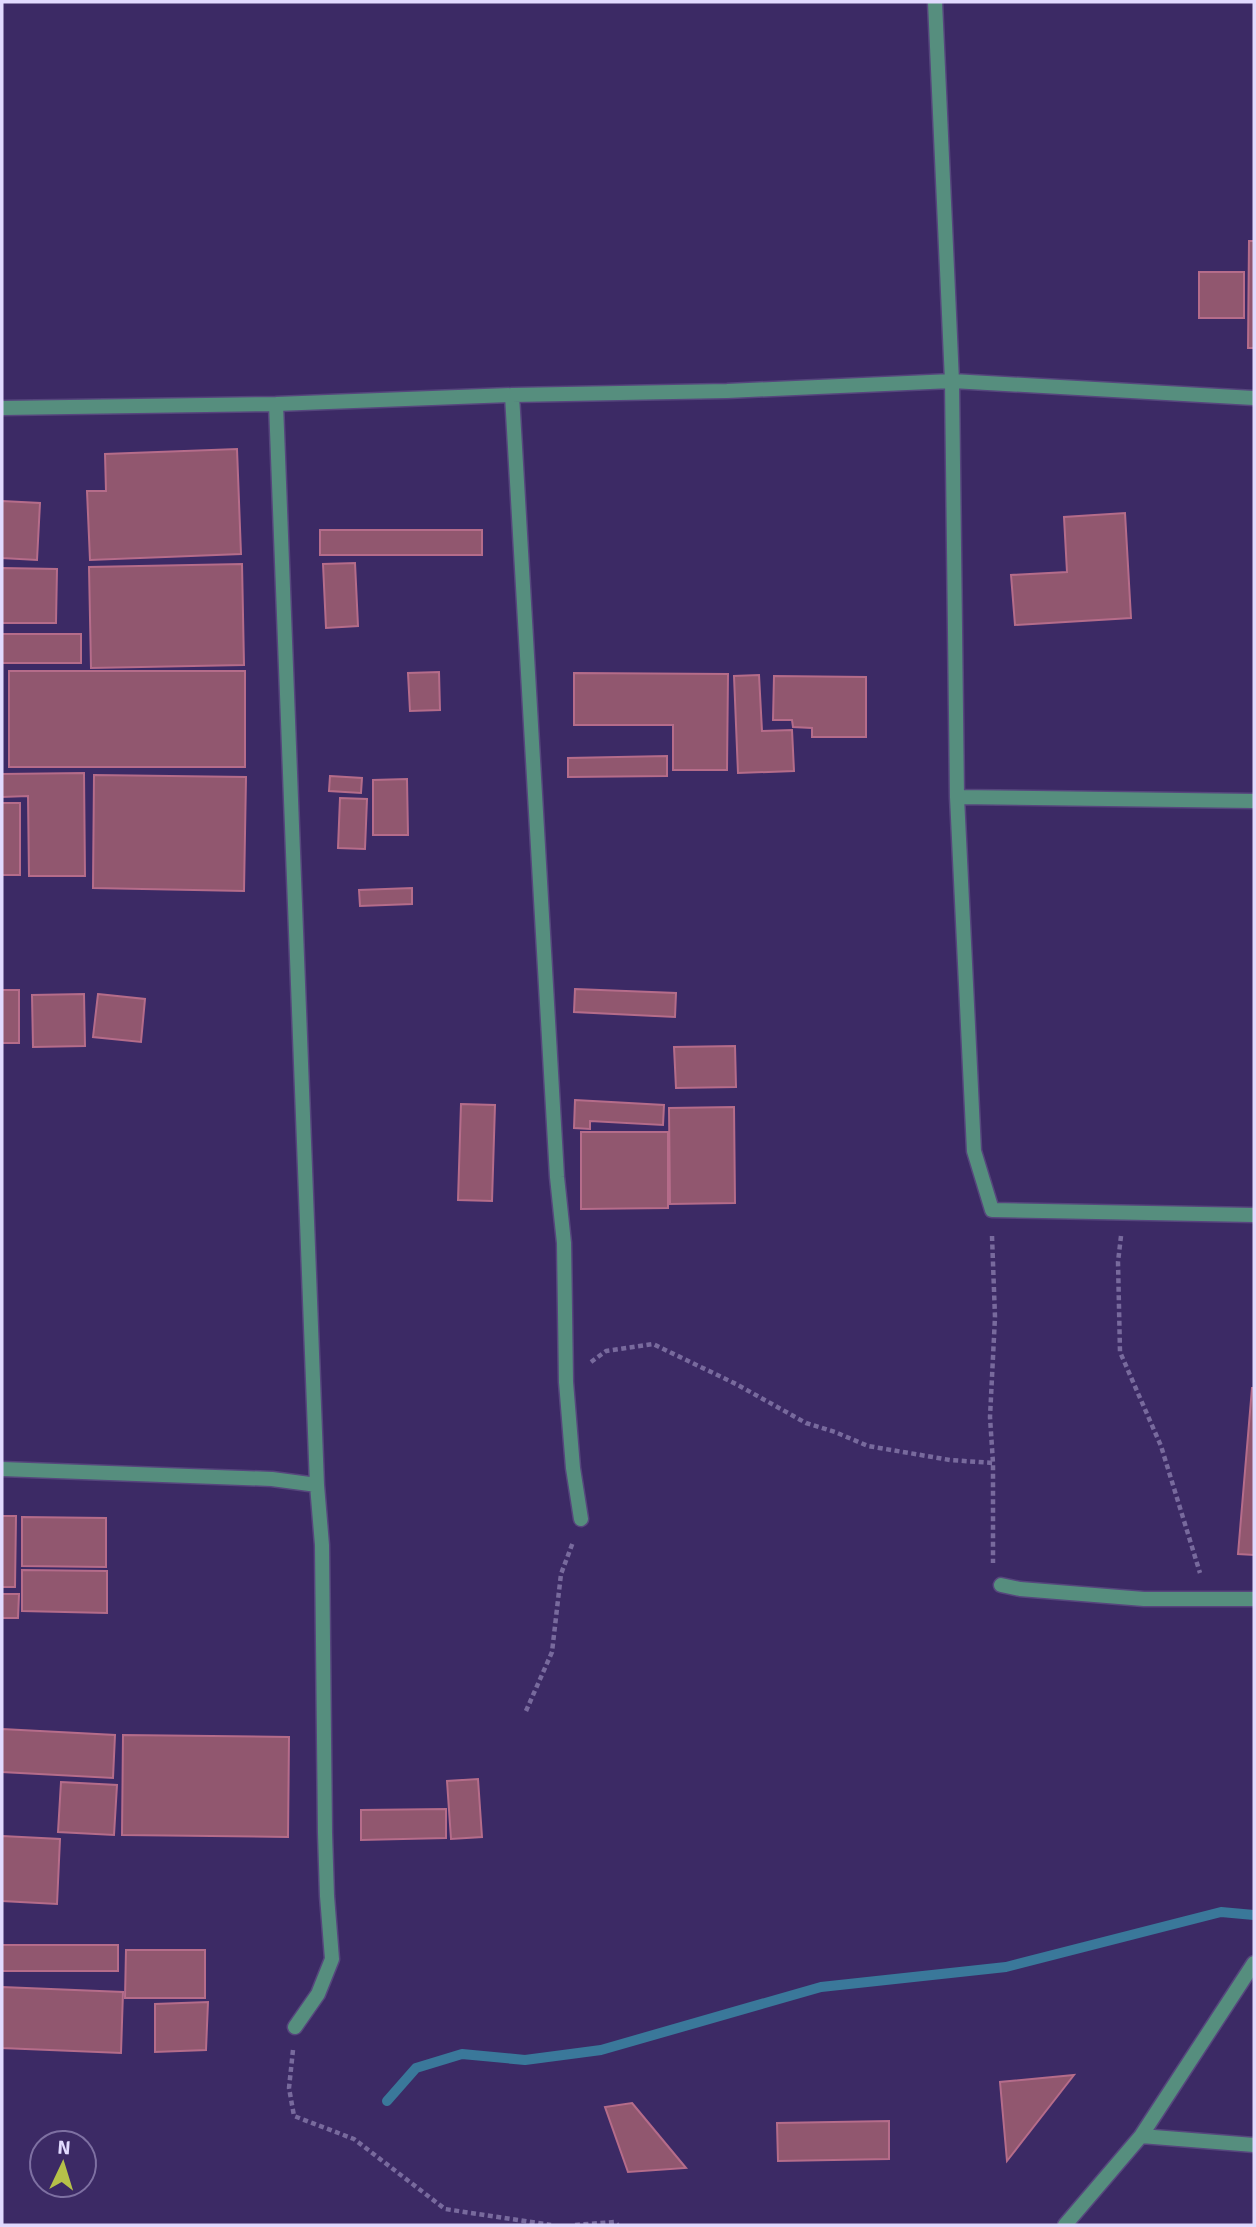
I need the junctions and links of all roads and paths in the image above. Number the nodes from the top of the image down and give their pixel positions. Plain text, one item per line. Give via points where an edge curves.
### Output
1 (935, 2) edge
2 (952, 381) junction
3 (512, 395) junction
4 (1254, 398) edge
5 (276, 404) junction
6 (2, 408) edge
7 (957, 797) junction
8 (1254, 801) edge
9 (992, 1210) junction
10 (1125, 1211) junction
11 (1254, 1215) edge
12 (566, 1382) junction
13 (993, 1464) junction
14 (2, 1469) edge
15 (317, 1485) junction
16 (581, 1519) joint
17 (1002, 1585) joint
18 (1208, 1598) junction
19 (1254, 1599) edge
20 (526, 1711) dead end
21 (1254, 1963) edge
22 (295, 2027) joint
23 (1141, 2136) junction
24 (1254, 2145) edge
25 (551, 2225) edge
26 (575, 2225) edge
27 (618, 2225) edge
28 (1066, 2225) edge

1 - 2 street
2 - 3 street
2 - 4 street
2 - 7 street
3 - 5 street
3 - 12 street via 564,1243
5 - 6 street
5 - 15 street
7 - 8 street
7 - 9 street via 974,1151
9 - 10 street
9 - 13 path
10 - 11 street
10 - 18 path via 1118,1262 1120,1352 1161,1446
12 - 13 path via 606,1351 653,1344 806,1423 868,1446
12 - 16 street
13 - 17 path via 993,1571
14 - 15 street via 272,1479
15 - 22 street via 332,1959 318,1994
16 - 20 path via 561,1574 552,1652
17 - 18 street via 1144,1599
18 - 19 street
21 - 23 street
22 - 25 path via 289,2088 294,2116 354,2140 445,2209
23 - 24 street
23 - 28 street
26 - 27 path

